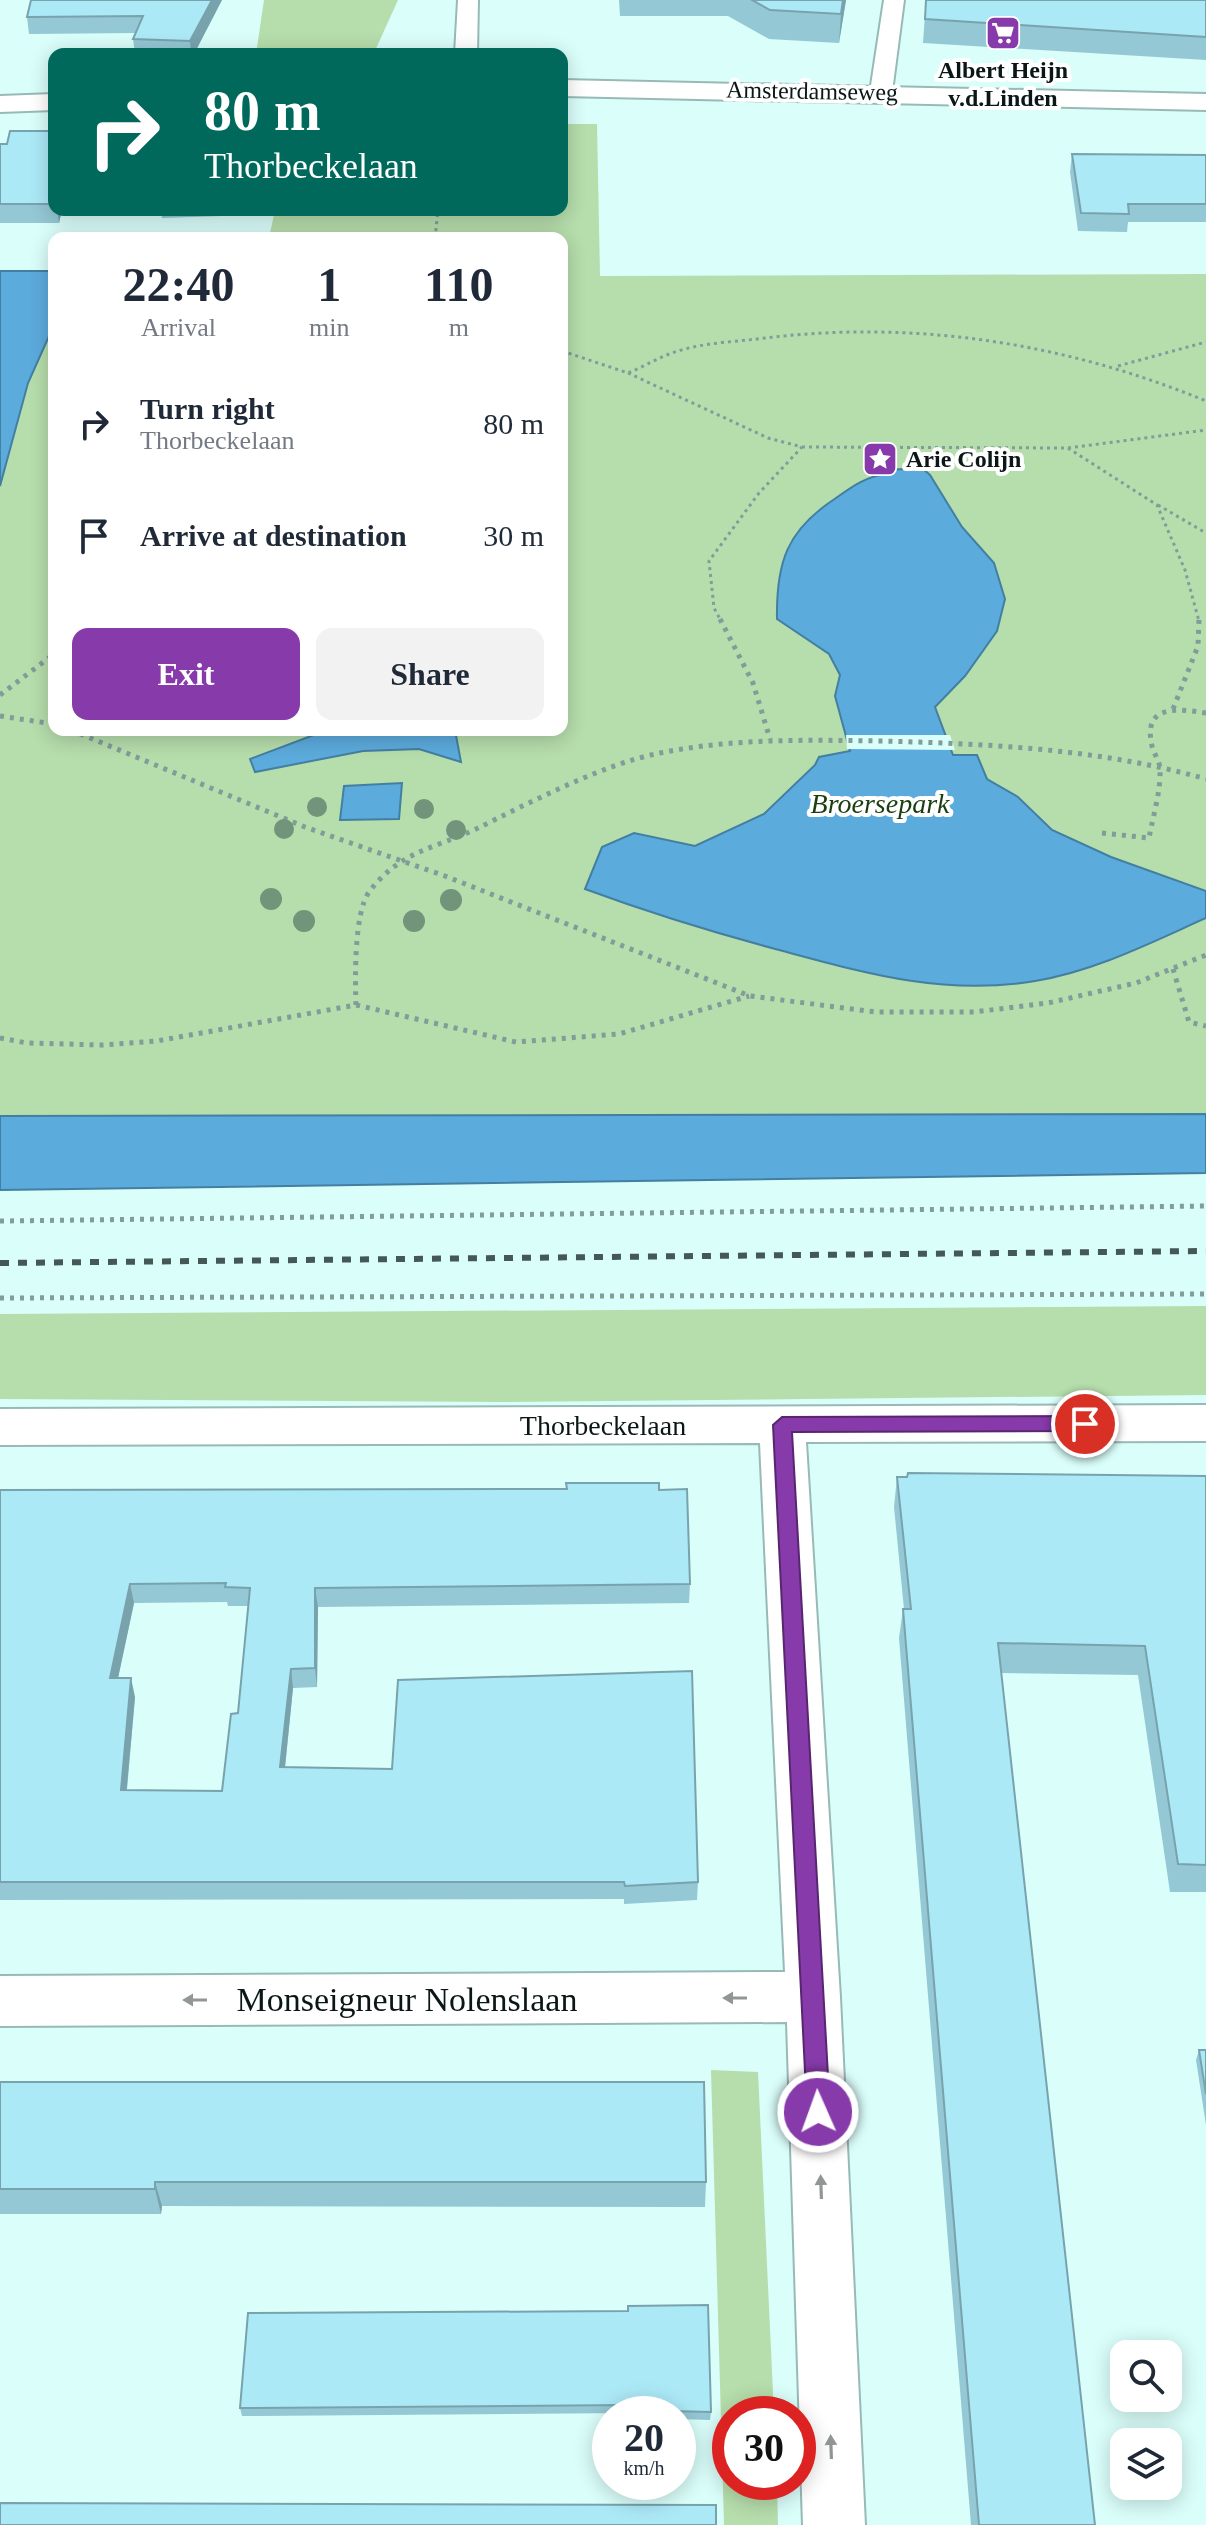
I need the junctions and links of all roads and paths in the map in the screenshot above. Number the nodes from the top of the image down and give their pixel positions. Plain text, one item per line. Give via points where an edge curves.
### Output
1 (468, 0) edge
2 (894, 0) edge
3 (466, 48) edge
4 (568, 88) edge
5 (881, 92) junction
6 (48, 102) edge
7 (1206, 102) edge
8 (0, 104) edge
9 (1206, 342) edge
10 (568, 353) edge
11 (1115, 366) junction
12 (628, 373) junction
13 (1206, 401) edge
14 (1206, 430) edge
15 (802, 447) junction
16 (1068, 448) junction
17 (1157, 505) junction
18 (1206, 533) edge
19 (48, 659) edge
20 (0, 695) edge
21 (1173, 709) junction
22 (1206, 713) edge
23 (0, 716) edge
24 (48, 723) edge
25 (87, 736) edge
26 (770, 739) junction
27 (1161, 766) junction
28 (1206, 779) edge
29 (1102, 833) dead end
30 (398, 861) junction
31 (1206, 955) edge
32 (1173, 969) junction
33 (750, 996) junction
34 (356, 1005) junction
35 (1206, 1026) edge
36 (0, 1038) edge
37 (1206, 1206) edge
38 (0, 1221) edge
39 (1206, 1294) edge
40 (0, 1298) edge
41 (1206, 1423) edge
42 (782, 1425) junction
43 (0, 1427) edge
44 (813, 1997) junction
45 (0, 2001) edge
46 (834, 2525) edge

1 - 3 lane
2 - 5 lane
4 - 5 street, Amsterdamseweg
5 - 7 street, Amsterdamseweg
6 - 8 street
9 - 11 path
10 - 12 path
11 - 12 path via 961,337 855,331 766,336 679,351
11 - 13 path
12 - 15 path via 768,438
14 - 16 path
15 - 16 path
15 - 26 path via 759,493 709,561 714,608 753,683
16 - 17 path
17 - 18 path
17 - 21 path via 1185,570 1201,626
19 - 20 path
21 - 22 path
21 - 27 path via 1158,715 1150,729 1151,751
23 - 24 path
25 - 30 path
26 - 27 path via 962,743
26 - 30 path via 658,753 558,789
27 - 28 path
27 - 29 path via 1149,838
30 - 33 path
30 - 34 path via 367,895 355,956
31 - 32 path
32 - 33 path via 1048,1003 974,1012 876,1012
32 - 35 path via 1189,1022
33 - 34 path via 619,1034 516,1042
34 - 36 path via 157,1041 103,1045
37 - 38 path
39 - 40 path
41 - 42 street, Thorbeckelaan
42 - 43 street, Thorbeckelaan
42 - 44 street
44 -> 45 street, Monseigneur Nolenslaan
46 -> 44 street

